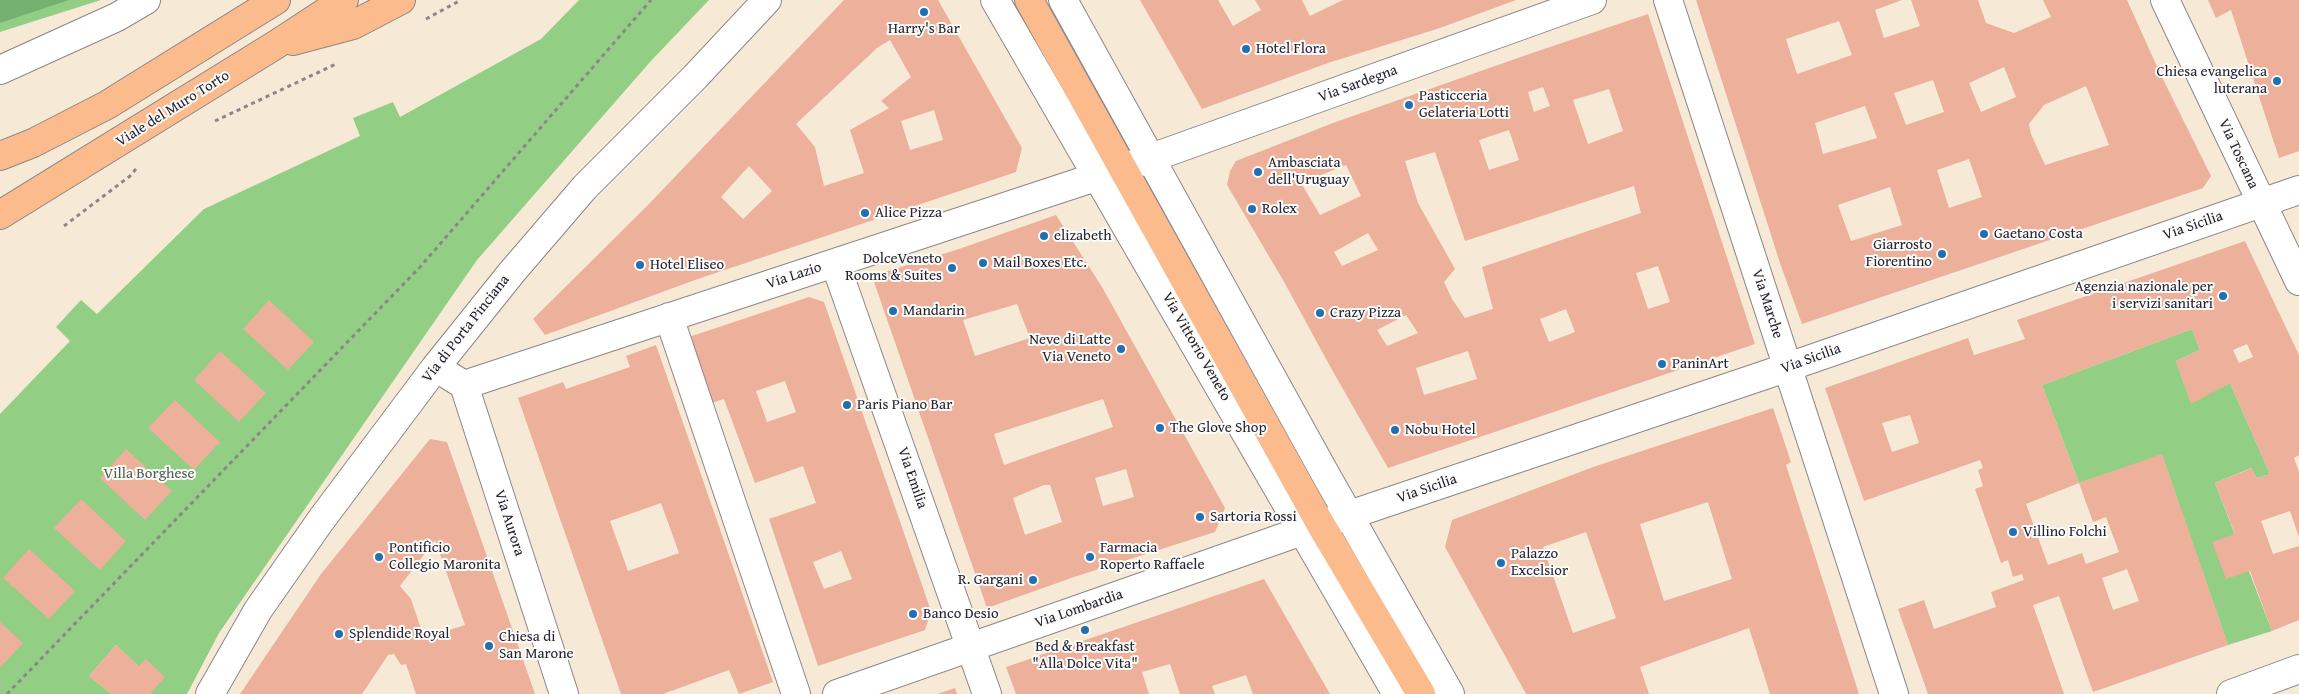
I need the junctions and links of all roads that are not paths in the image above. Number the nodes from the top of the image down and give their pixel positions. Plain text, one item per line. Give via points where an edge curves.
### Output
1 (146, 0) edge
2 (344, 0) edge
3 (401, 0) edge
4 (767, 0) edge
5 (995, 0) edge
6 (1030, 0) edge
7 (1063, 0) edge
8 (1592, 0) edge
9 (1668, 0) edge
10 (2165, 0) edge
11 (269, 3) edge
12 (277, 44) junction
13 (0, 70) edge
14 (0, 156) edge
15 (1150, 158) junction
16 (1111, 172) junction
17 (2299, 190) edge
18 (2261, 203) junction
19 (0, 215) edge
20 (835, 263) junction
21 (2299, 281) edge
22 (669, 317) junction
23 (1787, 367) junction
24 (435, 368) junction
25 (464, 385) junction
26 (1348, 515) junction
27 (1312, 528) junction
28 (971, 647) junction
29 (2299, 669) edge
30 (210, 694) edge
31 (564, 694) edge
32 (796, 694) edge
33 (837, 694) edge
34 (988, 694) edge
35 (1397, 694) edge
36 (1421, 694) edge
37 (1450, 694) edge
38 (1894, 694) edge
39 (2231, 694) edge

1 - 13 street via 117,17
2 - 12 main road, Viale del Muro Torto
3 - 12 main road via 353,25
4 - 24 street, Via di Porta Pinciana via 585,187
5 - 16 street, Via Vittorio Veneto
6 - 16 main road, Via Vittorio Veneto
7 - 15 street
8 - 15 street, Via Sardegna
9 - 23 street, Via Marche
10 - 18 street, Via Toscana
11 - 14 main road via 107,105
12 - 19 main road, Viale del Muro Torto
15 - 16 street, Via Sardegna
15 - 26 street
16 - 20 street, Via Lazio
16 - 27 main road, Via Vittorio Veneto
17 - 18 street, Via Sicilia
18 - 21 street, Via Toscana
18 - 23 street, Via Sicilia
20 - 22 street, Via Lazio
20 - 28 street, Via Emilia
22 - 25 street, Via Lazio
22 - 32 street
23 - 26 street, Via Sicilia
23 - 38 street, Via Marche
24 - 25 street
24 - 30 street, Via di Porta Pinciana via 264,602
25 - 31 street, Via Aurora
26 - 27 street, Via Sicilia
26 - 37 street
27 - 28 street, Via Lombardia
27 - 35 street, Via Vittorio Veneto
27 - 36 main road, Via Vittorio Veneto
28 - 33 street, Via Lombardia
28 - 34 street, Via Emilia
29 - 39 street

